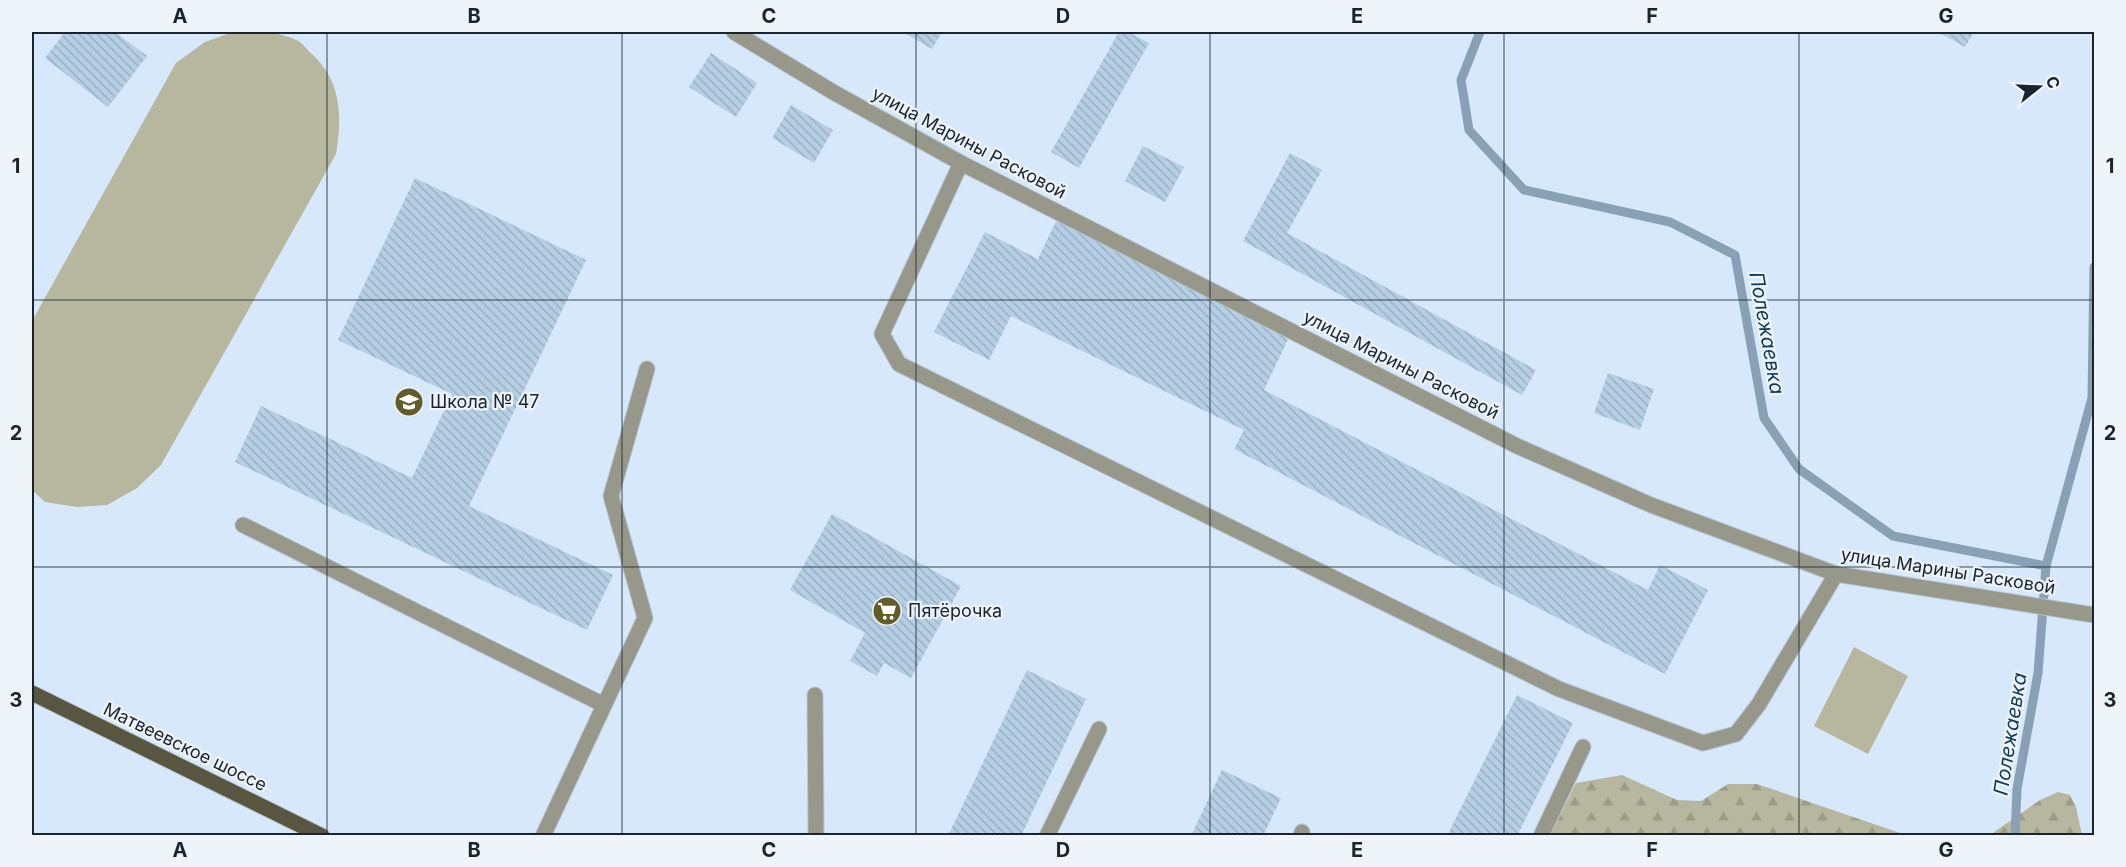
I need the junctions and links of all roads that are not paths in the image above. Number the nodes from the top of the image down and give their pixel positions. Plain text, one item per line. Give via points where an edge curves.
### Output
1 (734, 32) edge
2 (961, 163) junction
3 (646, 369) dead end
4 (243, 525) dead end
5 (1836, 574) junction
6 (2091, 614) edge
7 (32, 693) edge
8 (815, 695) dead end
9 (604, 705) junction
10 (1099, 729) dead end
11 (1583, 747) dead end
12 (322, 836) edge
13 (543, 836) edge
14 (816, 836) edge
15 (1047, 836) edge
16 (1541, 836) edge

1 - 2 street, улица Марины Расковой
2 - 5 street, улица Марины Расковой via 1517,446 1651,505
2 - 5 street via 882,334 899,364 1559,688 1703,743 1736,734 1759,704
3 - 9 street via 611,496 645,618
4 - 9 street
5 - 6 street, улица Марины Расковой
7 - 12 main road, Матвеевское шоссе
8 - 14 street
9 - 13 street
10 - 15 street
11 - 16 street

